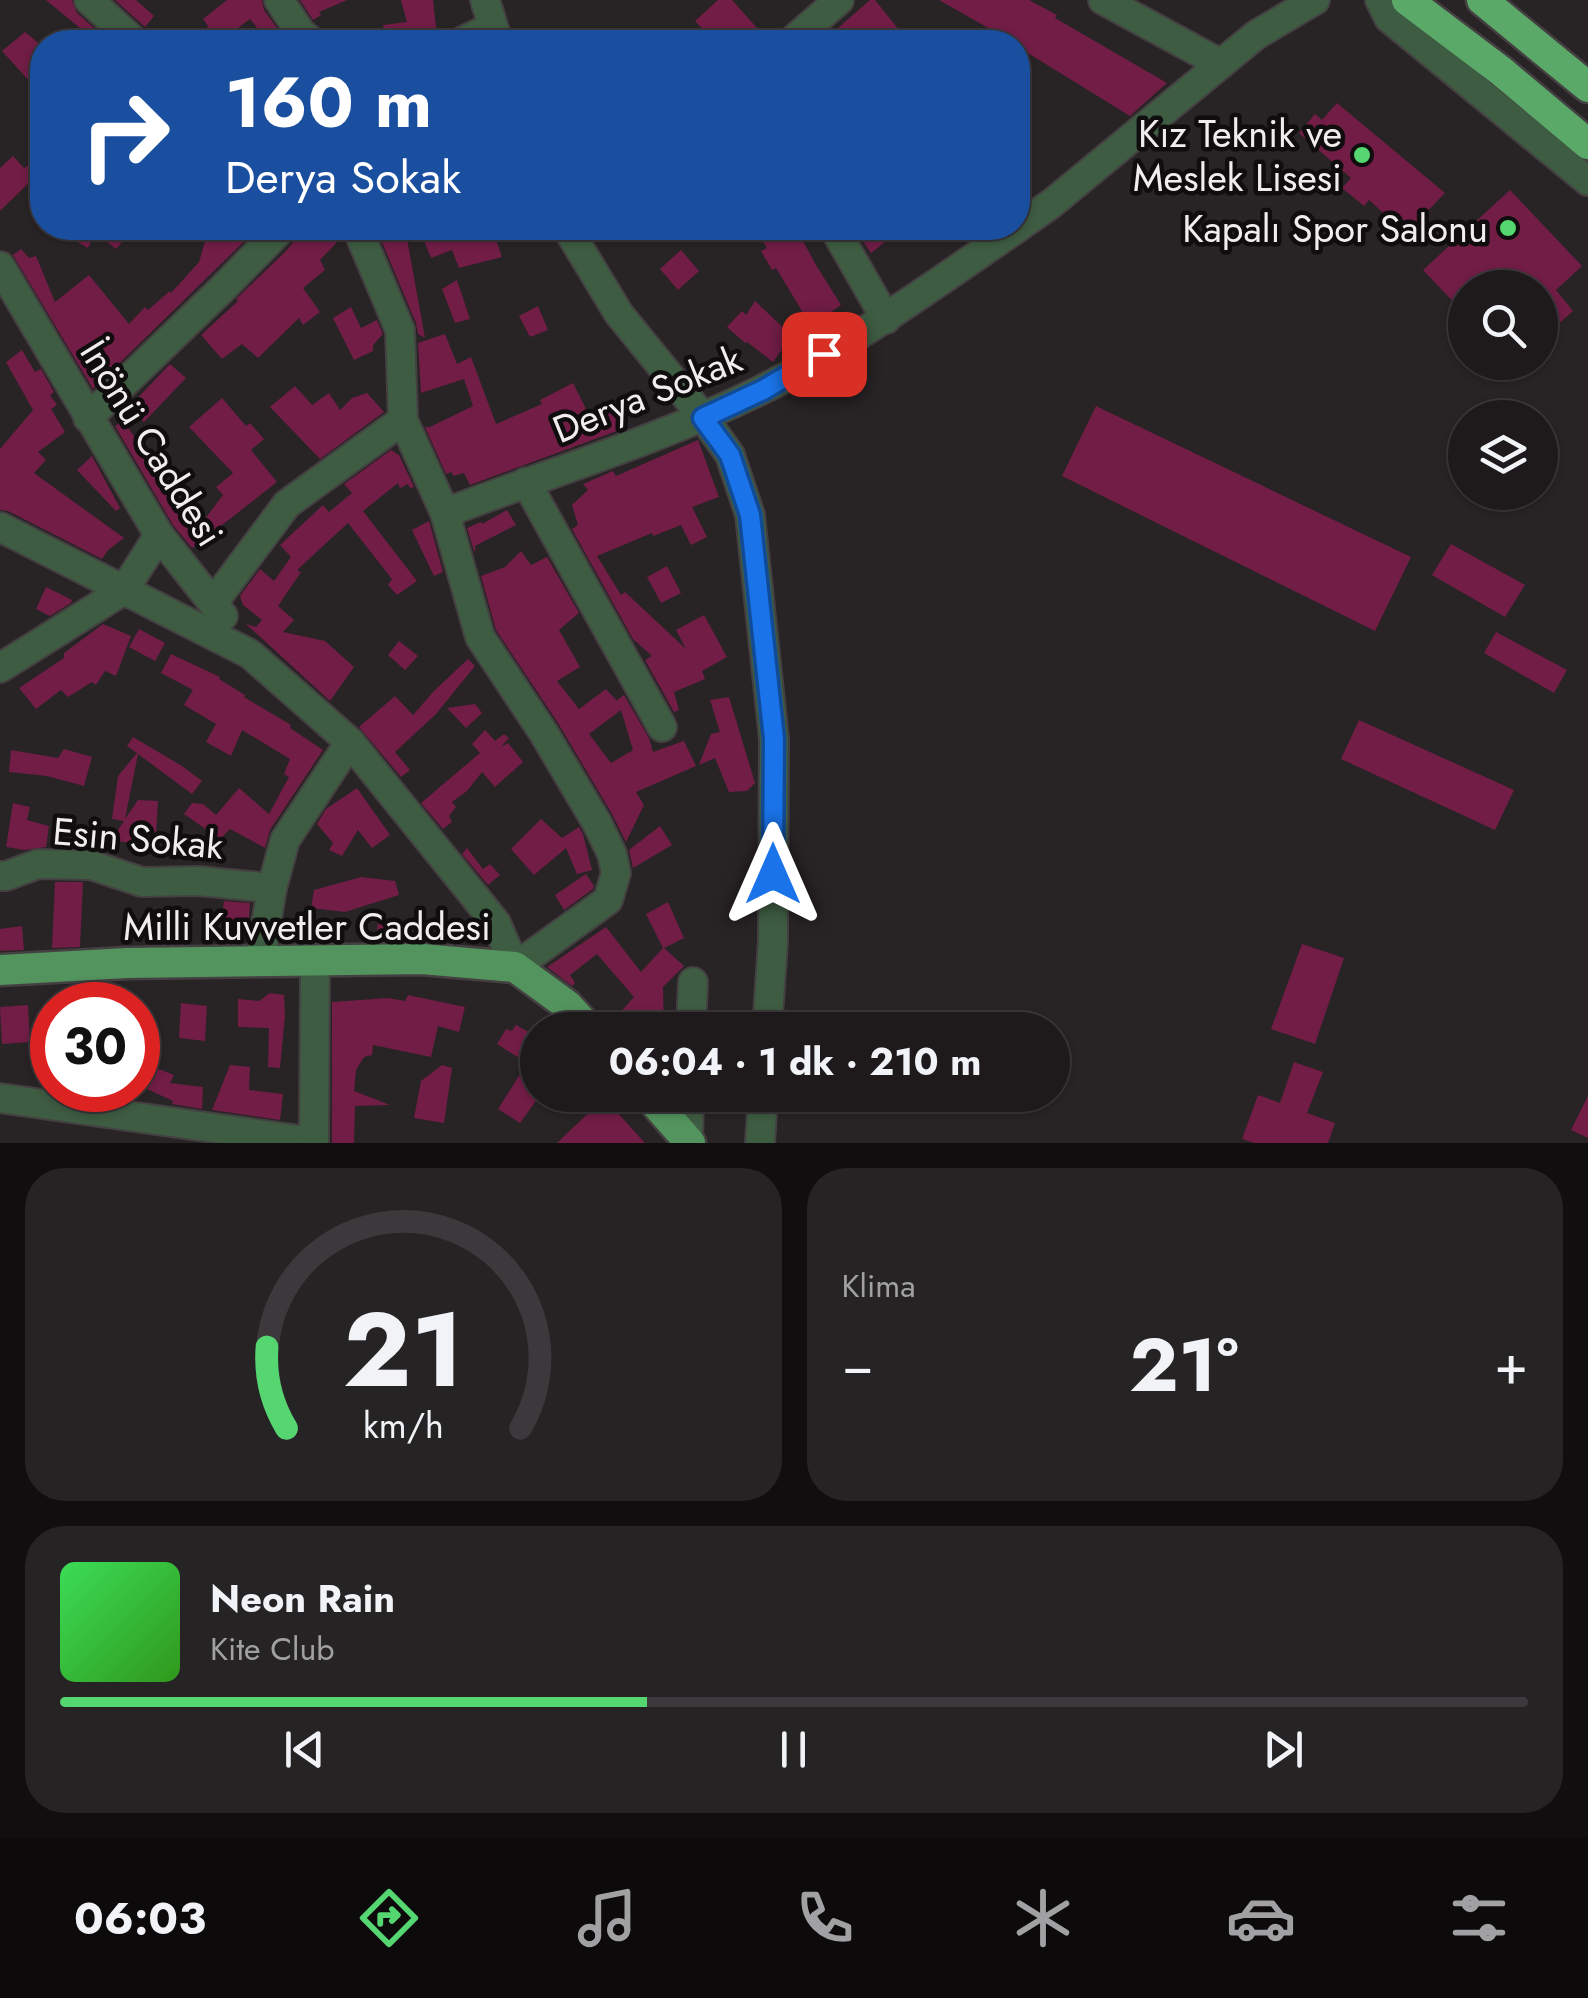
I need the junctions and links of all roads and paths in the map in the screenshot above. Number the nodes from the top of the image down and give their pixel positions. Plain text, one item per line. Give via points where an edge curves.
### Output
1 (89, 0) edge
2 (279, 0) edge
3 (839, 0) edge
4 (1103, 0) edge
5 (1315, 0) edge
6 (1355, 0) edge
7 (1482, 0) edge
8 (1392, 6) edge
9 (122, 30) edge
10 (299, 30) edge
11 (804, 30) edge
12 (1220, 64) junction
13 (1588, 88) edge
14 (1588, 144) edge
15 (1588, 181) edge
16 (1030, 218) edge
17 (270, 240) edge
18 (362, 240) edge
19 (575, 240) edge
20 (841, 240) edge
21 (998, 240) edge
22 (0, 266) edge
23 (886, 318) junction
24 (88, 418) junction
25 (703, 418) junction
26 (403, 420) junction
27 (526, 482) junction
28 (445, 512) junction
29 (0, 527) edge
30 (159, 535) junction
31 (124, 590) junction
32 (214, 604) junction
33 (250, 654) junction
34 (0, 668) edge
35 (662, 727) dead end
36 (350, 742) junction
37 (0, 876) edge
38 (272, 888) junction
39 (314, 960) junction
40 (260, 961) junction
41 (514, 967) junction
42 (0, 970) edge
43 (693, 982) dead end
44 (574, 1012) edge
45 (692, 1012) edge
46 (768, 1012) edge
47 (0, 1098) edge
48 (663, 1112) edge
49 (689, 1112) edge
50 (762, 1112) edge
51 (689, 1141) edge
52 (314, 1143) edge
53 (760, 1143) edge

1 - 9 street
2 - 10 street
3 - 11 street
4 - 12 street
5 - 12 street, Derya Sokak
6 - 8 street
7 - 13 highway
8 - 14 highway via 1500,71
8 - 15 street
12 - 16 street, Derya Sokak
17 - 24 street
18 - 26 street via 400,330
19 - 25 street via 620,314
20 - 23 street
21 - 23 street, Derya Sokak
22 - 24 street, İnönü Caddesi
23 - 25 street, Derya Sokak
24 - 30 street, İnönü Caddesi
25 - 27 street, Derya Sokak
25 - 46 street via 730,455 750,515 774,739
26 - 28 street
26 - 32 street via 288,504
27 - 28 street, Derya Sokak
27 - 35 street
28 - 41 street via 480,637 597,823 616,873 608,900
29 - 31 street
30 - 31 street
30 - 32 street, İnönü Caddesi
31 - 33 street
31 - 34 street
32 - 33 street, İnönü Caddesi
33 - 36 street
36 - 38 street via 285,840
36 - 41 street via 496,924
37 - 38 street, Esin Sokak via 38,864 91,865 142,882
38 - 40 street
39 - 40 main road, Milli Kuvvetler Caddesi
39 - 41 main road, Milli Kuvvetler Caddesi
39 - 52 street
40 - 42 main road, Milli Kuvvetler Caddesi
41 - 44 main road, Milli Kuvvetler Caddesi
43 - 45 street
47 - 52 street
48 - 51 main road
49 - 51 street
50 - 53 street

